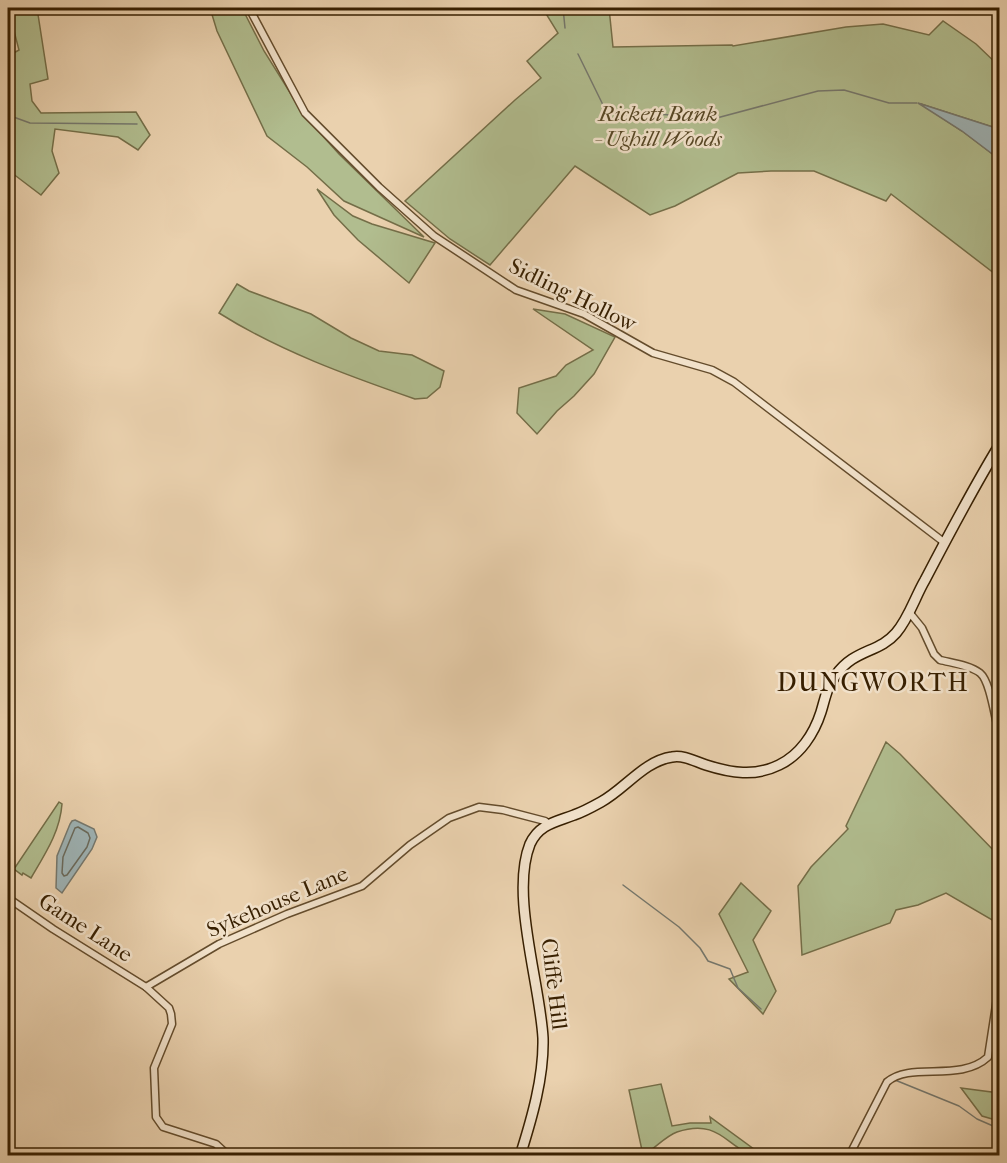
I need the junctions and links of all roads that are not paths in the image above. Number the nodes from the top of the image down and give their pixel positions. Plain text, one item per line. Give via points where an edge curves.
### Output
1 (249, 8) edge
2 (999, 444) edge
3 (945, 543) junction
4 (909, 612) junction
5 (999, 736) edge
6 (549, 824) junction
7 (8, 898) edge
8 (999, 979) edge
9 (146, 987) junction
10 (229, 1155) edge
11 (520, 1155) edge
12 (849, 1155) edge

1 - 3 street, Sidling Hollow via 305,113 378,187 434,236 516,290 584,314 653,353 712,370 734,382
2 - 3 main road
3 - 4 main road
4 - 5 street via 927,634 936,657 974,669 984,677
4 - 6 main road via 890,640 851,658 840,669 830,683 809,738 790,759 759,772 738,773 680,756 664,759 610,797
6 - 9 street, Sykehouse Lane via 491,807 464,811 420,837 362,886 225,941
6 - 11 main road, Cliffe Hill via 540,829 525,860 525,908 543,1041 539,1082
7 - 9 street, Game Lane
8 - 12 street via 988,1057 964,1068 892,1077
9 - 10 street, Game Lane via 169,1008 172,1019 154,1068 158,1120 168,1130 216,1144

